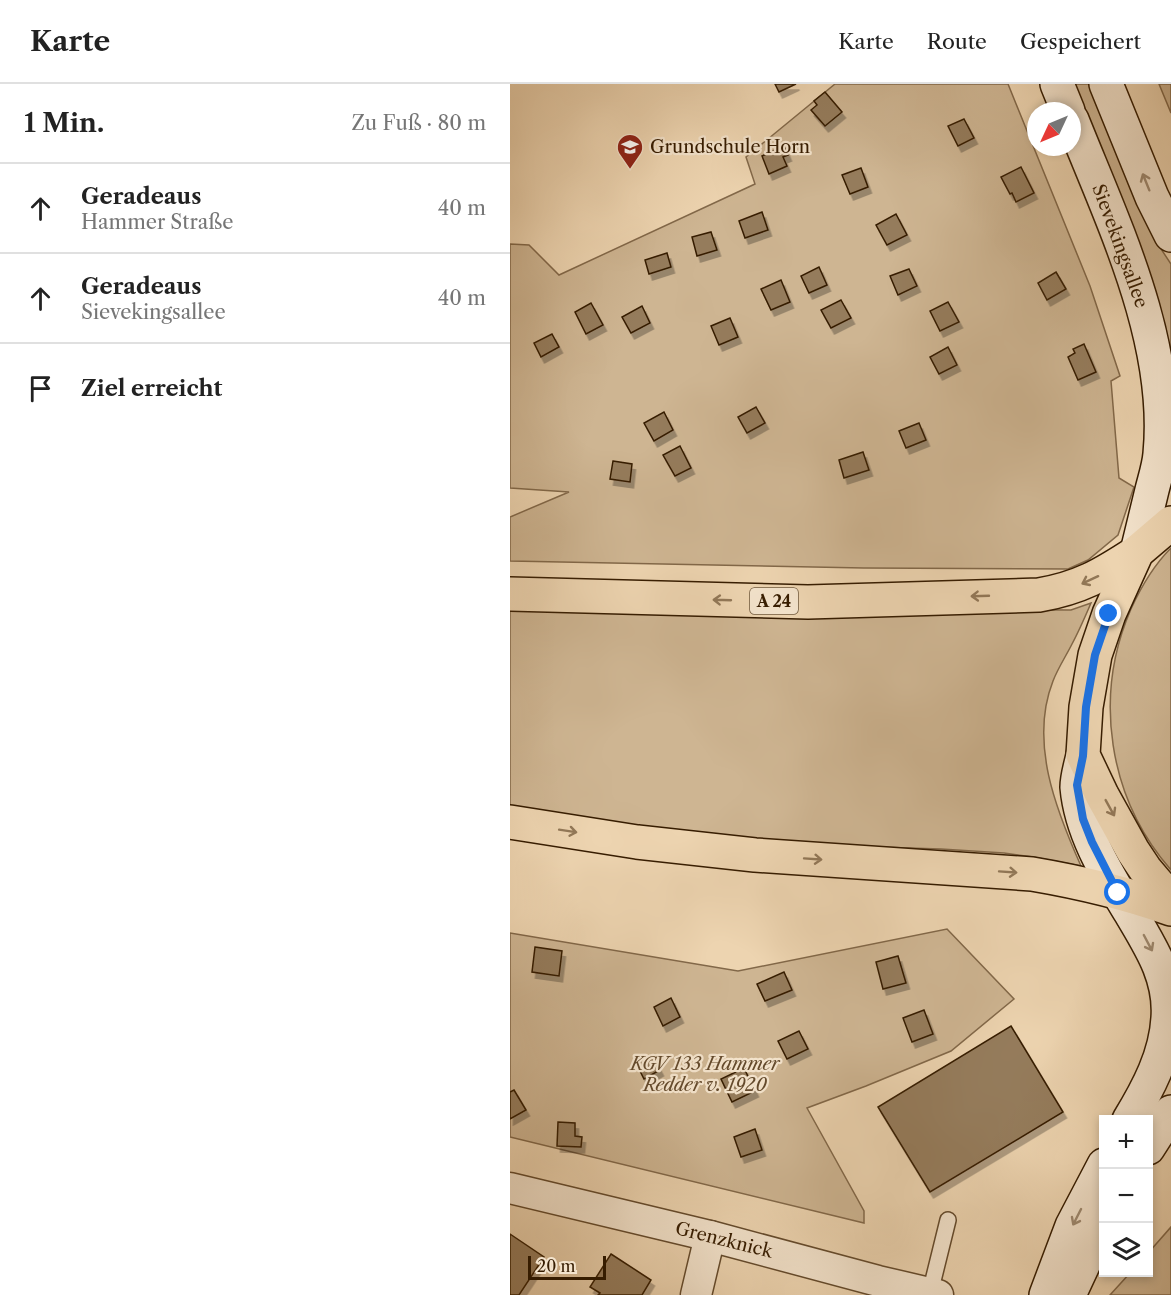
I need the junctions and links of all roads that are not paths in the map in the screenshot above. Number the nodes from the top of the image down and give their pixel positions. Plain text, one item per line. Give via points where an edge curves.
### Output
1 (1057, 84) edge
2 (1106, 84) edge
3 (1064, 102) edge
4 (1081, 143) edge
5 (1171, 235) edge
6 (1171, 523) edge
7 (1137, 552) junction
8 (510, 594) edge
9 (1083, 756) junction
10 (510, 822) edge
11 (1118, 893) junction
12 (1171, 900) edge
13 (1171, 909) edge
14 (1171, 1112) edge
15 (1131, 1115) edge
16 (1153, 1141) edge
17 (1171, 1143) edge
18 (1153, 1154) edge
19 (1102, 1169) edge
20 (510, 1188) edge
21 (948, 1220) dead end
22 (1103, 1223) edge
23 (710, 1236) junction
24 (934, 1294) edge
25 (696, 1295) edge
26 (1046, 1295) edge
27 (1069, 1295) edge

1 - 3 main road
5 -> 2 main road
4 - 7 main road, Sievekingsallee via 1126,257 1156,363 1160,455
6 - 7 main road, Sievekingsallee
7 -> 8 main road, A 24 via 1108,572 1073,588 1039,594 807,602
7 - 9 main road, Sievekingsallee via 1095,655
9 - 11 main road via 1077,785 1083,819
9 -> 12 main road, Sievekingsallee via 1133,851
10 -> 11 main road via 637,843 755,855 1032,874
11 - 13 main road
11 -> 15 main road via 1162,972 1168,1001 1159,1059 1152,1080
14 - 16 main road
17 - 18 main road
19 -> 26 main road via 1072,1226
20 - 23 street, Grenzknick
21 - 24 lane
22 - 27 main road
23 - 24 street, Grenzknick
23 - 25 street

